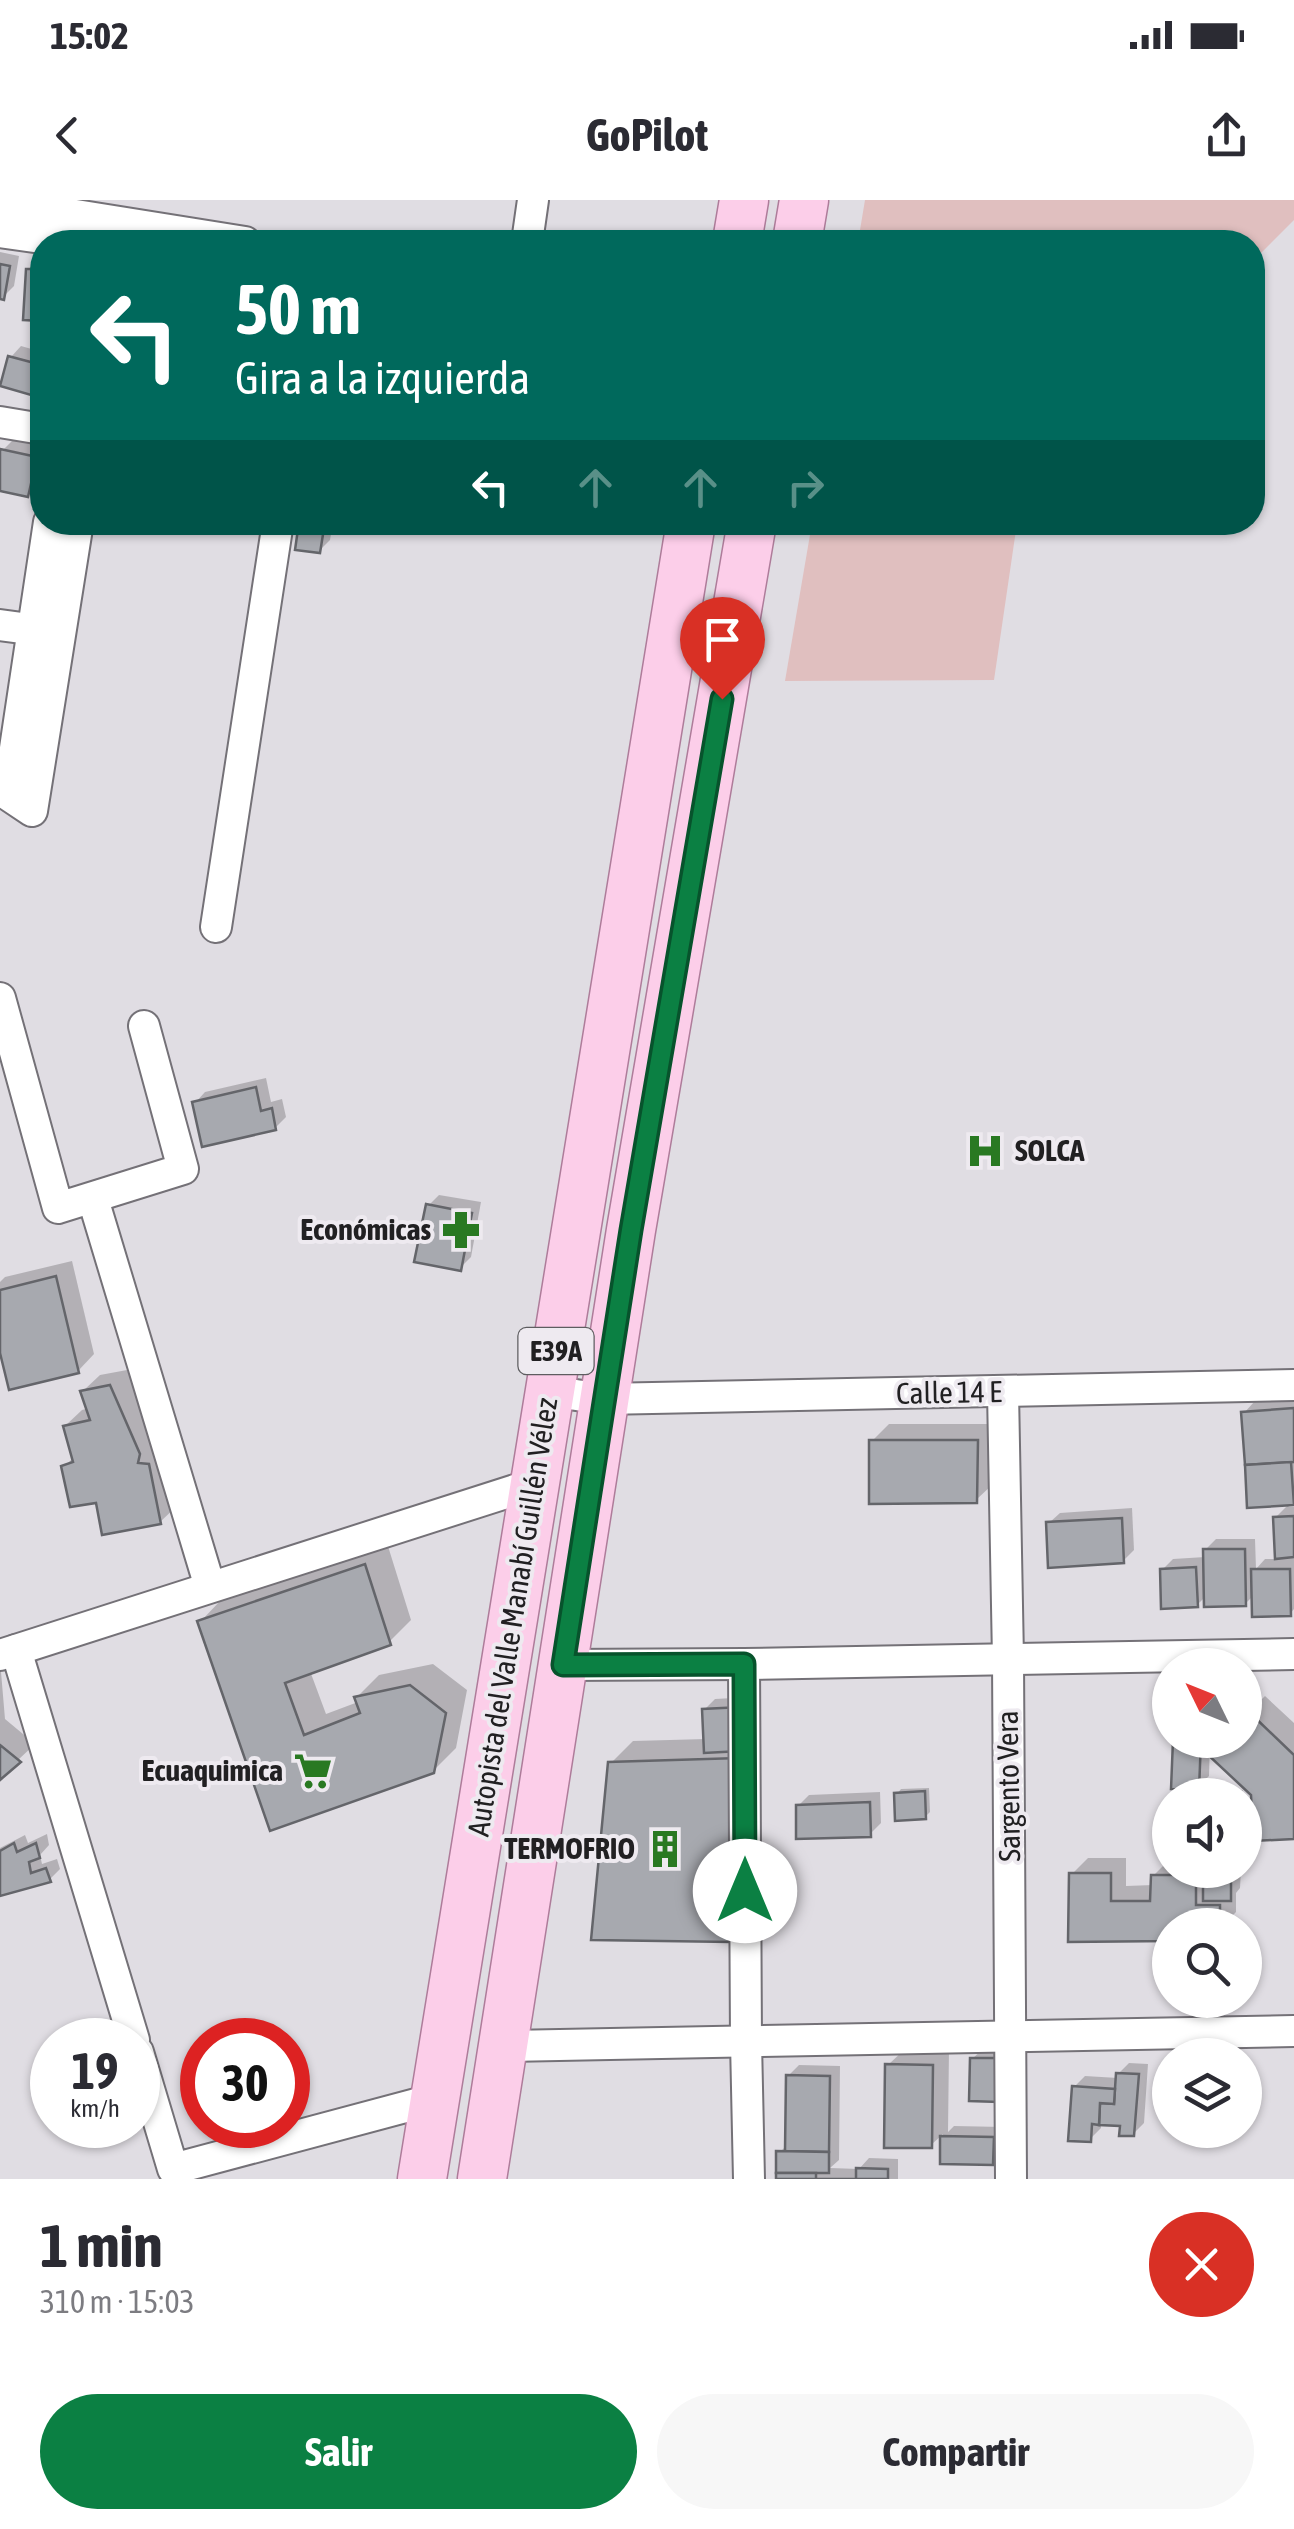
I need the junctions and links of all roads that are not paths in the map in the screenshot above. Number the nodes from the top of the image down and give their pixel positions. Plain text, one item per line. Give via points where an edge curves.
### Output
1 (533, 200) edge
2 (744, 200) edge
3 (804, 200) edge
4 (0, 202) edge
5 (114, 221) edge
6 (170, 230) edge
7 (529, 230) edge
8 (738, 230) edge
9 (799, 230) edge
10 (0, 232) edge
11 (30, 236) edge
12 (0, 422) edge
13 (30, 427) edge
14 (49, 535) edge
15 (74, 535) edge
16 (276, 535) edge
17 (689, 535) edge
18 (750, 535) edge
19 (0, 625) edge
20 (46, 632) junction
21 (722, 699) junction
22 (662, 700) junction
23 (216, 927) dead end
24 (0, 998) edge
25 (144, 1026) dead end
26 (93, 1198) junction
27 (1294, 1386) edge
28 (549, 1391) junction
29 (1003, 1392) junction
30 (603, 1400) junction
31 (534, 1484) junction
32 (210, 1587) junction
33 (8, 1652) edge
34 (1294, 1654) edge
35 (1008, 1659) junction
36 (744, 1664) junction
37 (563, 1665) junction
38 (127, 2018) edge
39 (1294, 2031) edge
40 (1011, 2036) junction
41 (746, 2042) junction
42 (503, 2046) junction
43 (436, 2099) junction
44 (160, 2126) edge
45 (422, 2179) edge
46 (482, 2179) edge
47 (748, 2179) edge
48 (1011, 2179) edge

1 - 7 street
2 - 8 main road
3 - 9 main road
4 - 5 street
5 - 6 street
10 - 11 street
12 - 13 street
14 - 20 street
15 - 20 street
16 - 23 street
17 - 22 main road, Autopista del Valle Manabí Guillén Vélez / E39A
18 - 21 main road, Autopista del Valle Manabí Guillén Vélez / E39A
19 - 20 street
21 - 22 main road
21 - 30 main road, Autopista del Valle Manabí Guillén Vélez / E39A
22 - 28 main road, Autopista del Valle Manabí Guillén Vélez / E39A
24 - 26 street via 58,1208
25 - 26 street via 183,1169
26 - 32 street
27 - 29 street, Calle 14 E
28 - 30 street, Calle 14 E
28 - 31 main road, Autopista del Valle Manabí Guillén Vélez / E39A
29 - 30 street, Calle 14 E
29 - 35 street, Sargento Vera
30 - 37 main road, Autopista del Valle Manabí Guillén Vélez / E39A
31 - 32 street
31 - 43 main road, Autopista del Valle Manabí Guillén Vélez / E39A
32 - 33 street
33 - 38 street
34 - 35 street
35 - 36 street
35 - 40 street, Sargento Vera
36 - 37 street
36 - 41 street
37 - 42 main road, Autopista del Valle Manabí Guillén Vélez / E39A
39 - 40 street
40 - 41 street
40 - 48 street, Sargento Vera
41 - 42 street
41 - 47 street
42 - 46 main road, Autopista del Valle Manabí Guillén Vélez / E39A
43 - 44 street via 173,2169
43 - 45 main road, Autopista del Valle Manabí Guillén Vélez / E39A

